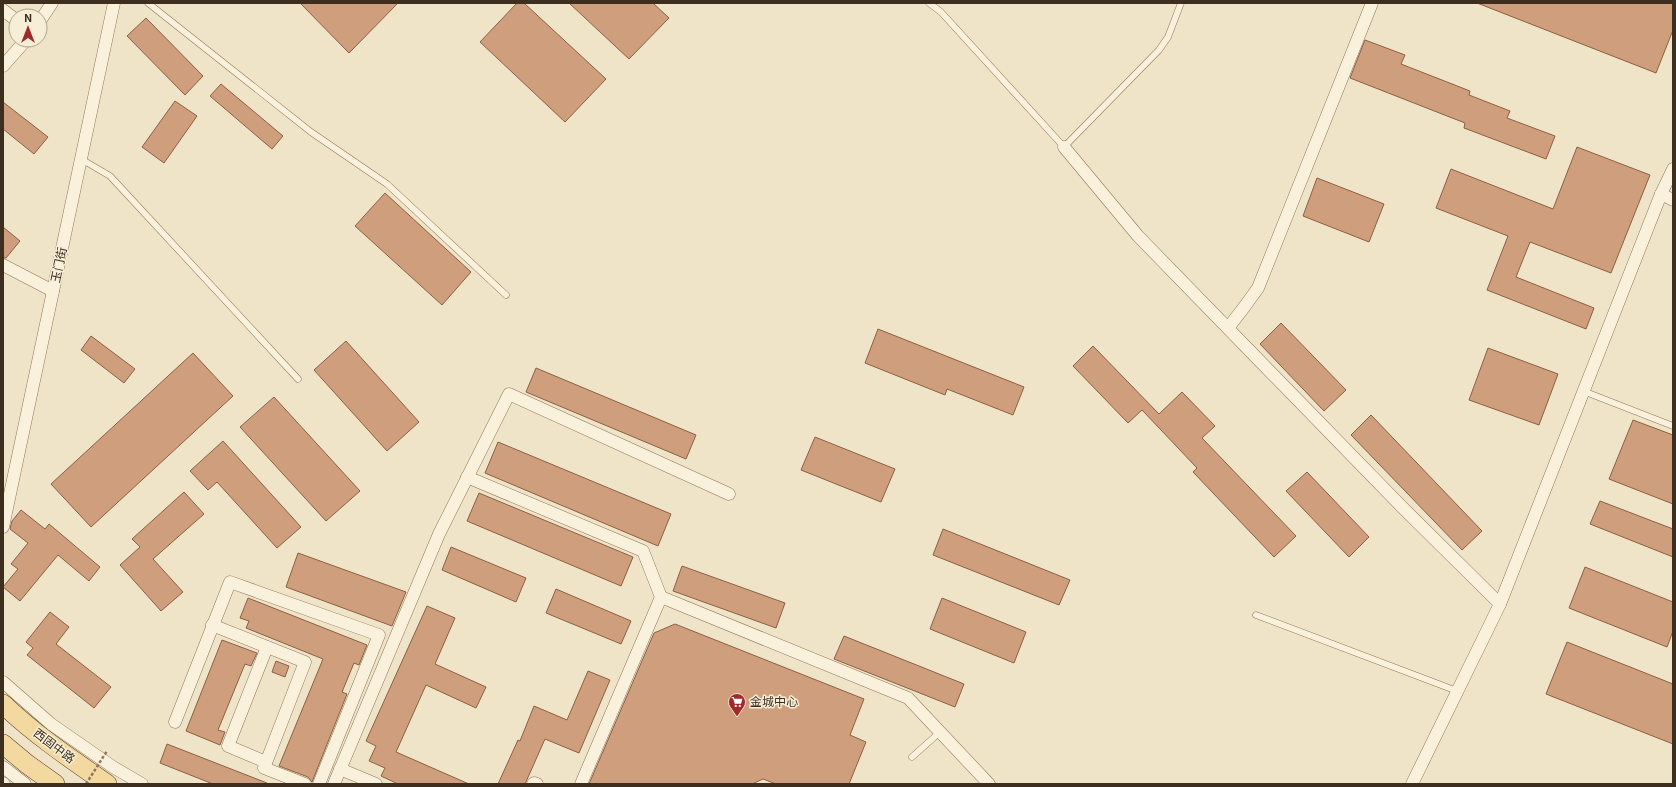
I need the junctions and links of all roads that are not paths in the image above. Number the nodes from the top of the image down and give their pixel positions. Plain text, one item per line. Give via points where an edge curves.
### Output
1 (114, 3) edge
2 (148, 3) edge
3 (930, 3) edge
4 (1181, 3) edge
5 (1372, 3) edge
6 (19, 48) edge
7 (3, 66) edge
8 (1064, 147) junction
9 (81, 159) junction
10 (1673, 169) edge
11 (1661, 194) junction
12 (1673, 200) edge
13 (3, 265) edge
14 (53, 291) junction
15 (506, 295) dead end
16 (1228, 328) junction
17 (298, 379) dead end
18 (1583, 391) junction
19 (1673, 426) edge
20 (467, 477) junction
21 (729, 494) dead end
22 (3, 527) edge
23 (661, 597) junction
24 (1500, 604) junction
25 (1256, 615) dead end
26 (212, 626) junction
27 (267, 647) junction
28 (3, 682) edge
29 (1457, 691) junction
30 (3, 704) edge
31 (175, 722) dead end
32 (940, 732) junction
33 (3, 744) edge
34 (912, 757) dead end
35 (266, 762) junction
36 (3, 767) edge
37 (340, 769) junction
38 (25, 784) edge
39 (55, 784) edge
40 (107, 784) edge
41 (142, 784) edge
42 (305, 784) edge
43 (319, 784) edge
44 (334, 784) edge
45 (376, 784) edge
46 (533, 784) edge
47 (537, 784) edge
48 (581, 784) edge
49 (988, 784) edge
50 (1412, 784) edge

1 - 9 street, 玉门街
2 - 15 lane via 311,132 387,184
3 - 8 lane
4 - 8 lane via 1168,37 1159,50
5 - 16 street via 1258,288
6 - 7 street
8 - 16 street via 1138,236
9 - 14 street, 玉门街
9 - 17 lane via 110,176
10 - 11 street
11 - 12 street
11 - 18 street
13 - 14 street
14 - 22 street, 玉门街
16 - 24 street
18 - 19 lane
18 - 24 street
20 - 21 street via 509,394
20 - 23 street via 643,551
20 - 37 street via 439,534
23 - 32 street via 908,698
23 - 48 street
24 - 29 street
25 - 29 lane
26 - 27 street
26 - 31 street
26 - 43 street via 230,582 379,635
27 - 35 street via 228,746
27 - 35 street via 305,662
28 - 41 street via 51,724
29 - 50 street
30 - 40 main road, 西固中路 via 66,756
32 - 34 lane
32 - 49 street
33 - 39 main road
35 - 42 street via 264,768
36 - 38 street
37 - 44 street
37 - 45 street
46 - 47 street

